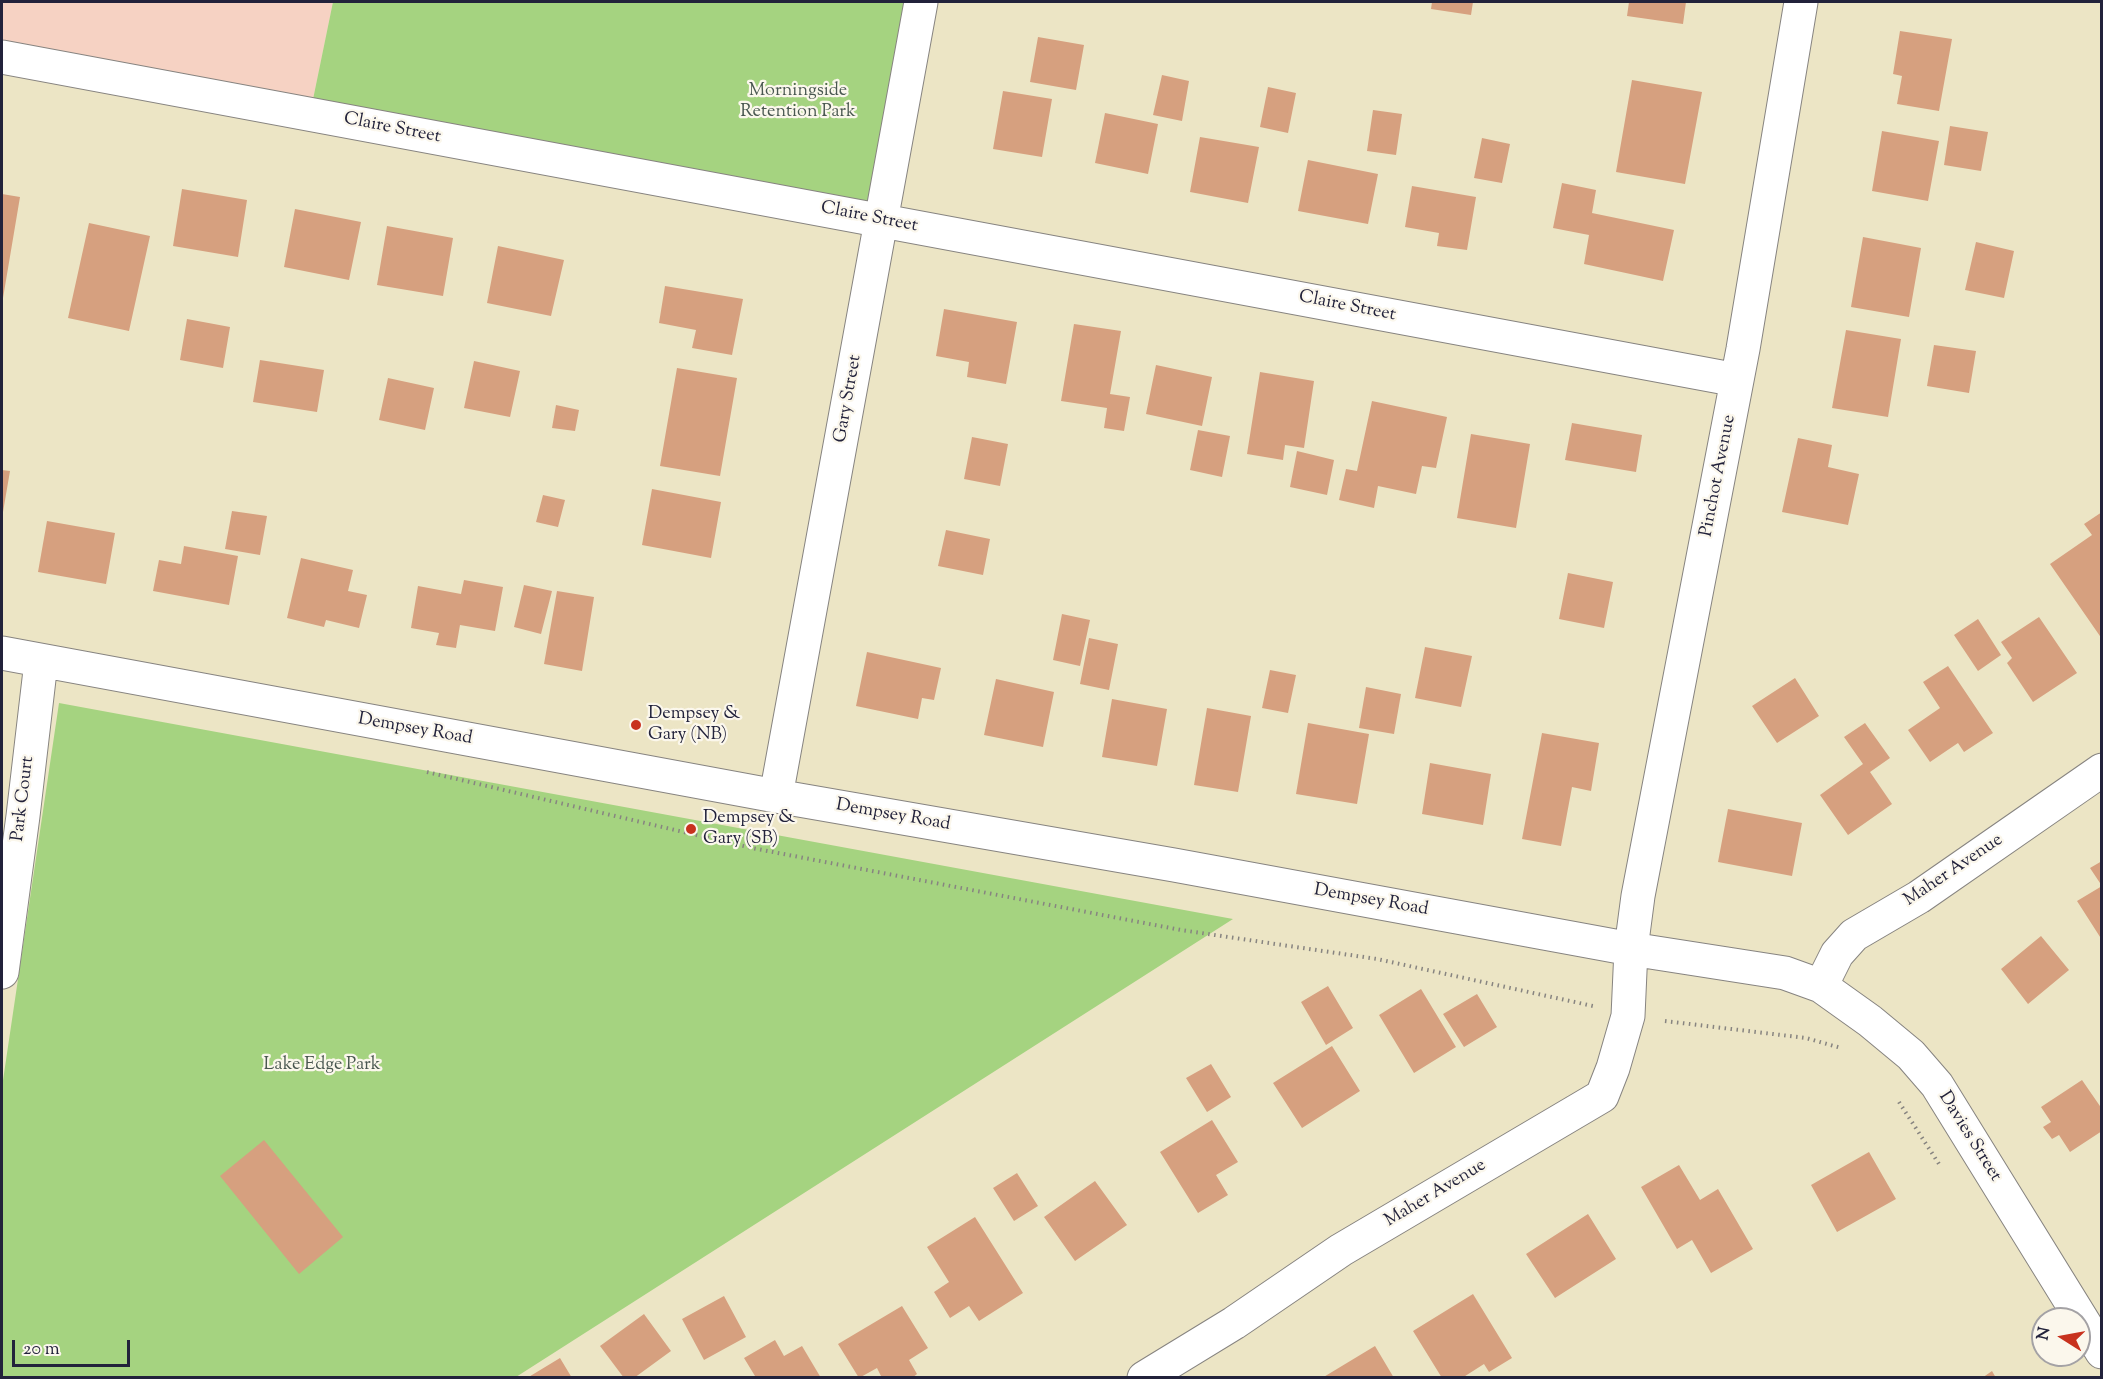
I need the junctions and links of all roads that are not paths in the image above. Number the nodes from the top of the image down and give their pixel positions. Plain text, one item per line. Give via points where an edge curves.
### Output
1 (921, 2) edge
2 (1801, 2) edge
3 (2, 57) edge
4 (881, 220) junction
5 (1737, 380) junction
6 (2, 653) edge
7 (41, 662) junction
8 (2102, 770) edge
9 (776, 796) junction
10 (1631, 949) junction
11 (2, 972) edge
12 (1785, 974) joint
13 (1821, 986) junction
14 (2102, 1352) edge
15 (1144, 1377) edge

1 - 4 street, Gary Street
2 - 5 street, Pinchot Avenue
3 - 4 street, Claire Street
4 - 5 street, Claire Street
4 - 9 street, Gary Street
5 - 10 street, Pinchot Avenue via 1640,884
6 - 7 street, Dempsey Road
7 - 9 street, Dempsey Road
7 - 11 street, Park Court
8 - 13 street, Maher Avenue via 1919,897 1854,935 1837,954
9 - 10 street, Dempsey Road
10 - 12 street, Dempsey Road
10 - 15 street, Maher Avenue via 1628,1016 1602,1096 1341,1250 1234,1323
12 - 13 street, Davies Street
13 - 14 street, Davies Street via 1911,1055 1937,1085

